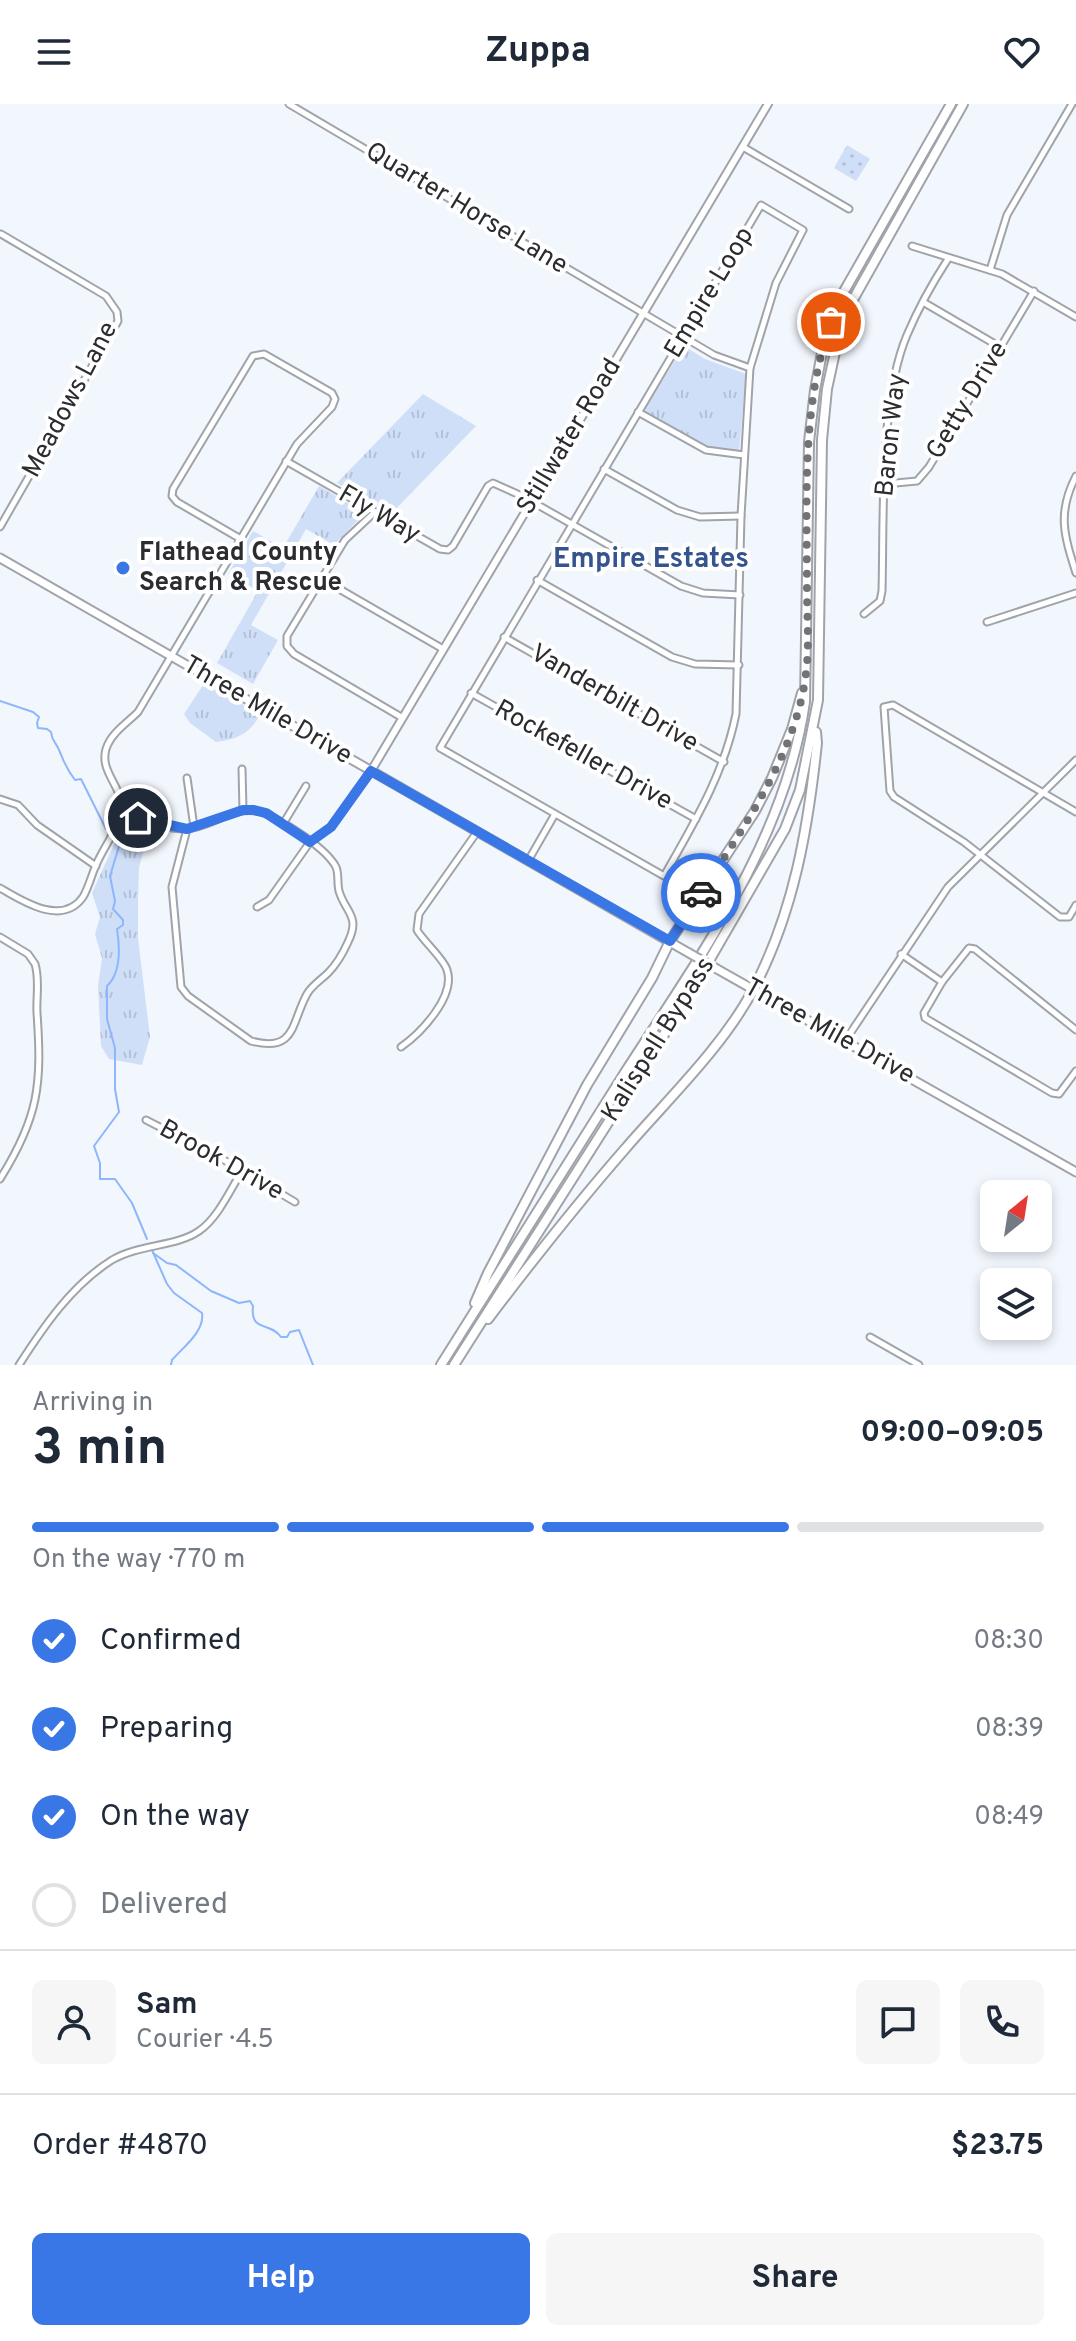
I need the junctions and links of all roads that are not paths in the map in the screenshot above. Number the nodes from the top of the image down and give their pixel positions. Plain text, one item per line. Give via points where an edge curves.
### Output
1 (289, 104) edge
2 (768, 104) edge
3 (951, 104) edge
4 (963, 104) edge
5 (1072, 104) edge
6 (743, 147) junction
7 (849, 209) dead end
8 (1, 234) edge
9 (912, 246) dead end
10 (948, 259) junction
11 (990, 270) junction
12 (1034, 291) junction
13 (923, 302) junction
14 (643, 314) junction
15 (1076, 316) edge
16 (684, 337) junction
17 (1000, 347) junction
18 (750, 368) junction
19 (638, 412) junction
20 (744, 455) junction
21 (286, 461) junction
22 (604, 469) junction
23 (1076, 476) edge
24 (885, 484) junction
25 (532, 501) junction
26 (375, 512) junction
27 (741, 516) junction
28 (570, 524) junction
29 (0, 527) edge
30 (239, 538) junction
31 (0, 558) edge
32 (1076, 573) edge
33 (322, 579) junction
34 (537, 580) junction
35 (1076, 593) edge
36 (740, 595) junction
37 (864, 614) dead end
38 (987, 622) dead end
39 (504, 637) junction
40 (443, 649) junction
41 (172, 657) junction
42 (739, 665) junction
43 (805, 681) junction
44 (471, 693) junction
45 (401, 717) junction
46 (815, 720) junction
47 (1076, 760) edge
48 (724, 762) junction
49 (242, 769) dead end
50 (371, 771) junction
51 (187, 778) dead end
52 (306, 786) dead end
53 (1042, 793) junction
54 (0, 799) edge
55 (243, 810) junction
56 (121, 812) junction
57 (1076, 812) edge
58 (555, 814) junction
59 (696, 819) junction
60 (283, 824) junction
61 (190, 828) junction
62 (477, 832) junction
63 (310, 842) junction
64 (980, 854) junction
65 (528, 861) junction
66 (96, 866) junction
67 (0, 888) edge
68 (1076, 905) edge
69 (257, 907) dead end
70 (0, 937) edge
71 (670, 941) junction
72 (901, 954) junction
73 (942, 982) junction
74 (753, 989) junction
75 (1076, 1030) edge
76 (845, 1041) junction
77 (401, 1047) dead end
78 (1076, 1071) edge
79 (146, 1120) dead end
80 (242, 1171) junction
81 (1076, 1172) edge
82 (0, 1179) edge
83 (295, 1202) dead end
84 (465, 1326) junction
85 (870, 1337) dead end
86 (456, 1361) edge
87 (19, 1365) edge
88 (441, 1365) edge
89 (919, 1365) edge

1 - 14 street, Quarter Horse Lane
2 - 6 street, Stillwater Road
3 - 43 highway, Kalispell Bypass via 838,302 824,342 809,442
4 - 46 highway, Kalispell Bypass via 850,305 837,343 822,440
5 - 11 street via 1007,215
6 - 7 street
6 - 14 street, Stillwater Road
8 - 29 street, Meadows Lane via 106,296 118,321
9 - 10 street
10 - 11 street
10 - 13 street, Baron Way
11 - 12 street
12 - 15 street
12 - 17 street, Getty Drive
13 - 17 street
13 - 24 street, Baron Way via 894,378
14 - 16 street, Quarter Horse Lane
14 - 25 street, Stillwater Road
16 - 18 street, Quarter Horse Lane
16 - 18 street, Empire Loop via 761,205 803,230 776,283
16 - 19 street, Empire Loop
17 - 24 street, Getty Drive via 929,467 917,481
18 - 20 street, Empire Loop
19 - 20 street via 706,450
19 - 22 street, Empire Loop
20 - 27 street, Empire Loop
21 - 26 street, Fly Way
21 - 30 street
21 - 30 street via 335,399 258,353 172,496
22 - 27 street via 677,510 700,517
22 - 28 street, Empire Loop
23 - 32 street via 1063,520
24 - 37 street, Baron Way via 882,591 880,601
25 - 26 street, Fly Way via 493,483 448,550
25 - 28 street
25 - 40 street, Stillwater Road
26 - 33 street via 345,540
27 - 36 street, Empire Loop
28 - 34 street, Empire Loop
28 - 36 street via 681,586
30 - 41 street
31 - 41 main road, Three Mile Drive
33 - 40 street
33 - 45 street via 287,636 287,646
34 - 39 street, Empire Loop
34 - 42 street via 672,657 695,664
35 - 38 street
36 - 42 street, Empire Loop
39 - 44 street, Empire Loop
39 - 48 street, Vanderbilt Drive
40 - 45 street, Stillwater Road
41 - 50 main road, Three Mile Drive
41 - 56 street via 138,712 107,747 104,762 119,793
42 - 48 street, Empire Loop via 736,714
43 - 71 highway via 792,729 766,789
43 - 84 highway, Kalispell Bypass via 787,783 745,879
44 - 58 street, Empire Loop via 440,748
44 - 59 street, Rockefeller Drive
45 - 50 street, Stillwater Road
46 - 74 highway via 814,778 793,894
46 - 86 highway, Kalispell Bypass via 800,790 772,855
47 - 53 street
48 - 59 street, Empire Loop
49 - 55 street
50 - 62 main road, Three Mile Drive
50 - 63 street via 331,827
51 - 61 street
52 - 60 street
53 - 57 street
53 - 64 street
53 - 64 street via 893,705 884,707 890,791
54 - 66 street via 18,805 49,835
55 - 60 street via 266,813
55 - 61 street
56 - 61 street
56 - 66 street
58 - 59 street, Empire Loop via 664,876
58 - 65 street
60 - 63 street
61 - 63 street via 172,887 181,987 251,1041 263,1044 277,1043 295,1027 306,995 329,972 353,927 339,891 338,870
62 - 65 main road, Three Mile Drive
62 - 77 street via 419,914 417,930 447,967 449,984 426,1027
63 - 69 street via 269,900
64 - 68 street via 1060,917 1069,917
64 - 72 street via 948,887
65 - 71 main road, Three Mile Drive
66 - 67 street via 82,898 70,908 34,907
70 - 82 street via 36,965 40,1057 26,1131
71 - 74 main road, Three Mile Drive, bridge
71 - 84 highway via 573,1112
72 - 73 street
72 - 76 street
73 - 75 street via 965,952 975,949
73 - 78 street via 924,1008 925,1018 1052,1093 1059,1094
74 - 76 main road, Three Mile Drive
74 - 86 highway via 700,1064 572,1209
76 - 81 main road, Three Mile Drive
79 - 80 street, Brook Drive
80 - 83 street, Brook Drive
80 - 87 street via 201,1230 122,1255 87,1280 61,1305
84 - 88 highway, Kalispell Bypass
85 - 89 street

